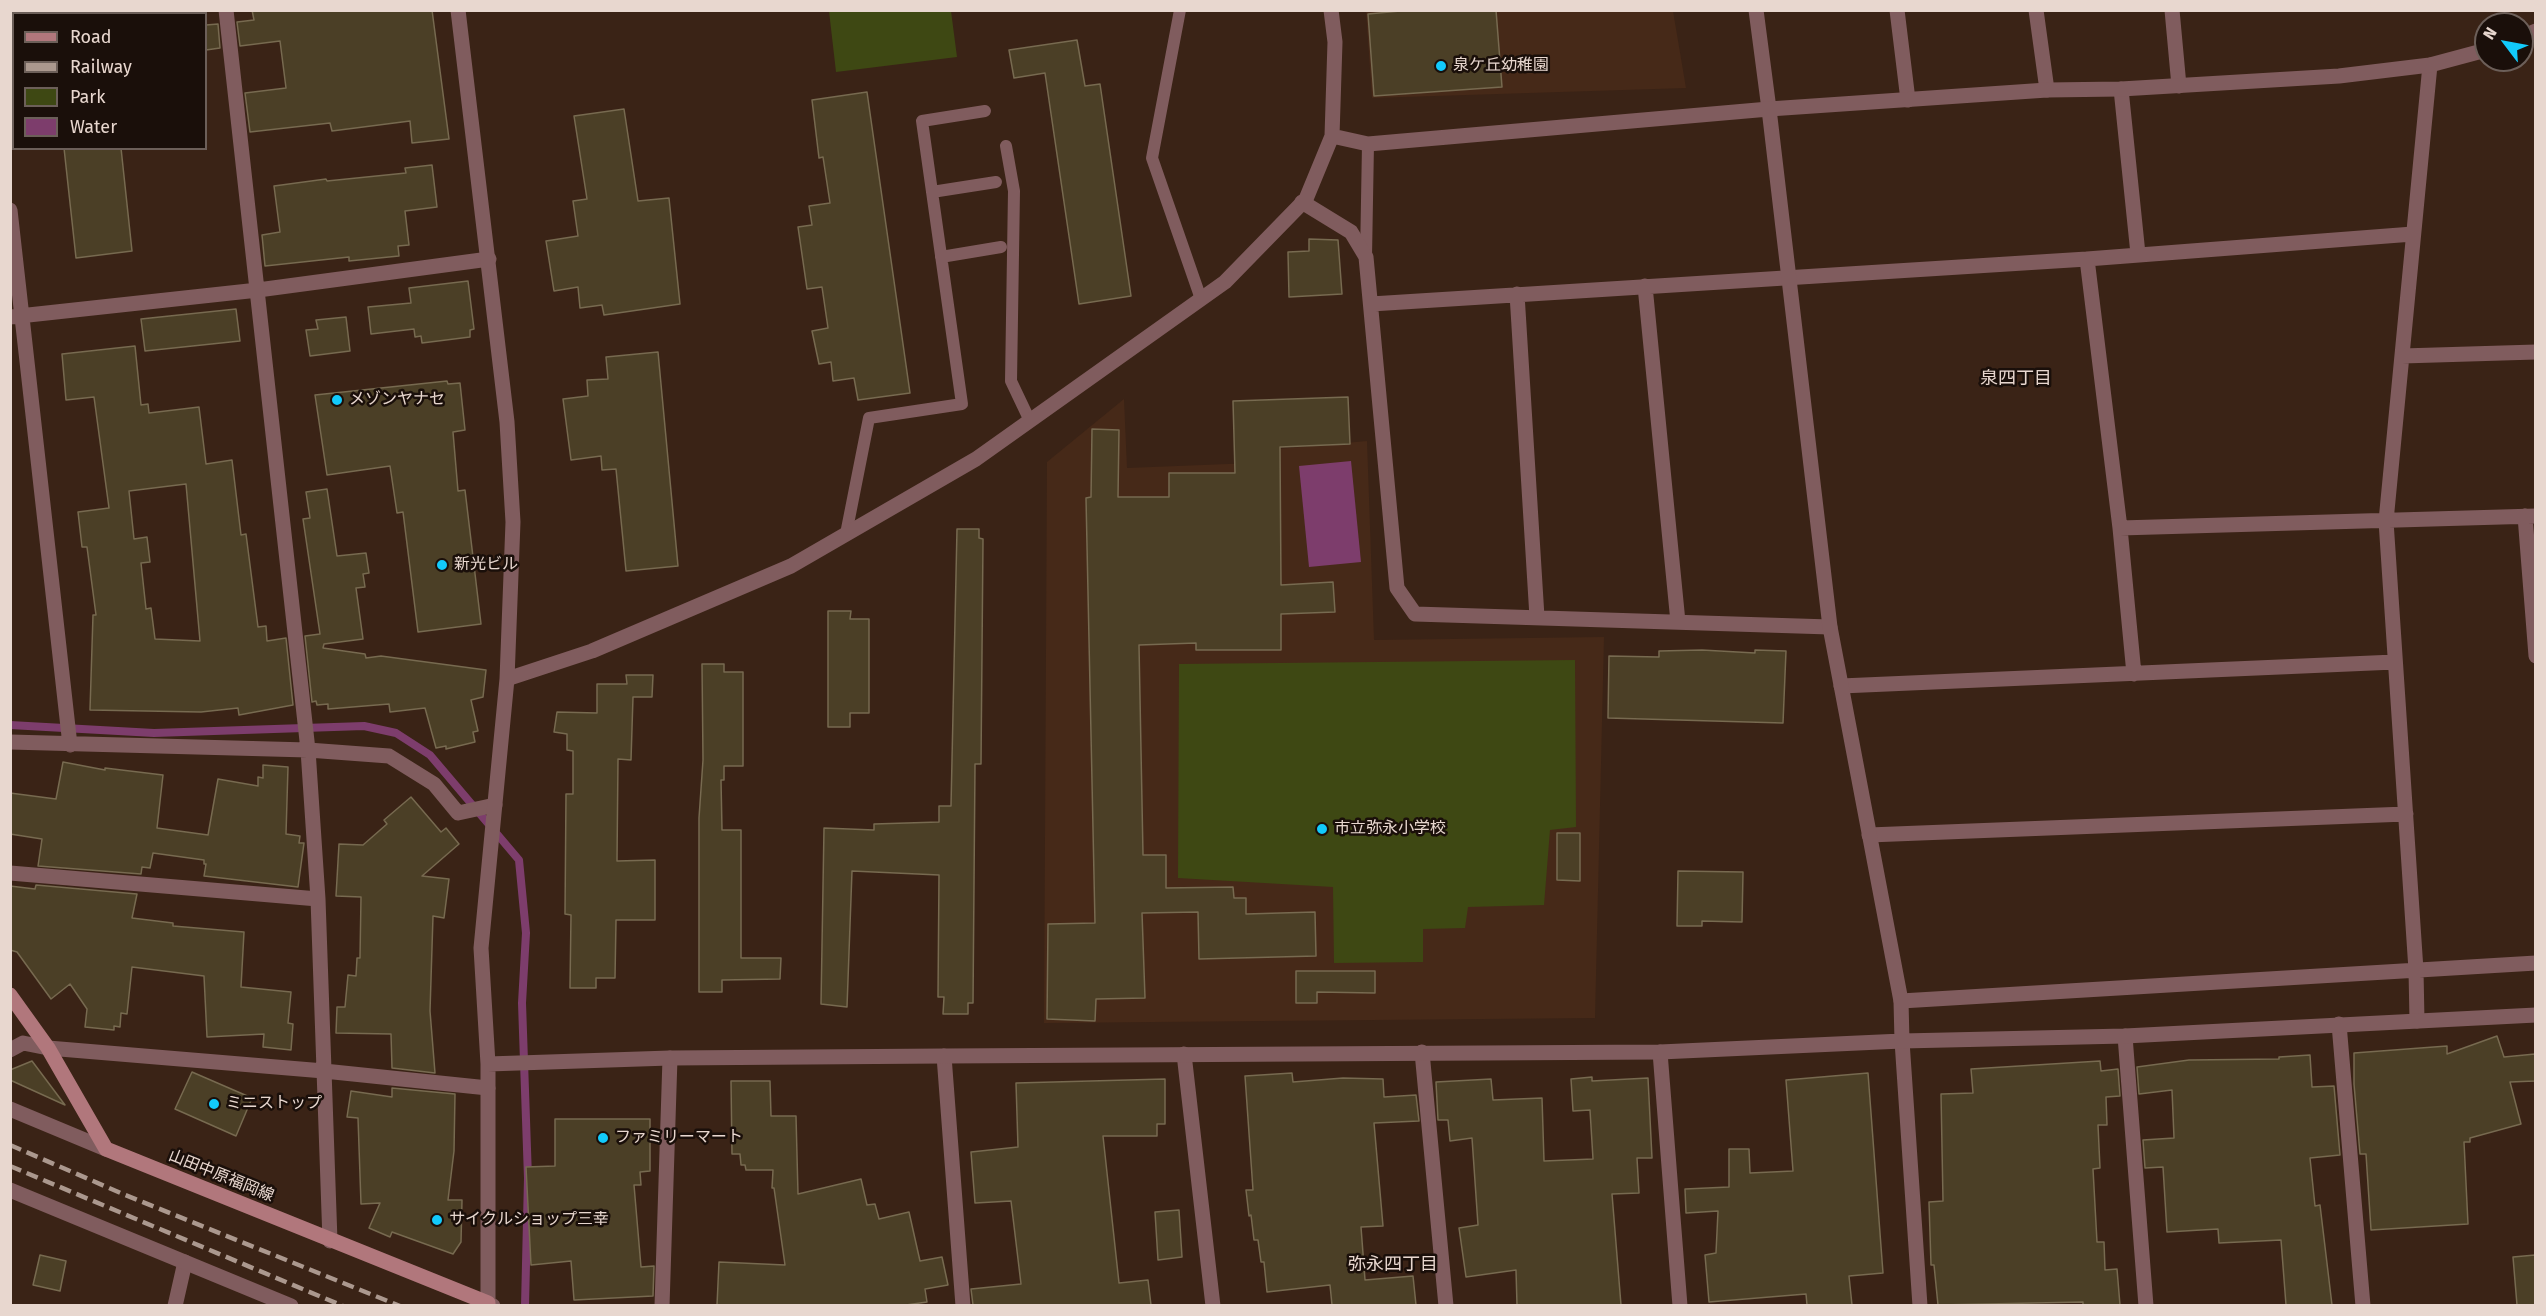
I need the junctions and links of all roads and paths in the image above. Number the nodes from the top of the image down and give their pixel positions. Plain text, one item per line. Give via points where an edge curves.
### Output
1 (226, 10) edge
2 (458, 10) edge
3 (1180, 10) edge
4 (1331, 10) edge
5 (1756, 10) edge
6 (1897, 10) edge
7 (2036, 10) edge
8 (2172, 10) edge
9 (2474, 53) edge
10 (2430, 65) junction
11 (2179, 86) junction
12 (2121, 89) junction
13 (2047, 90) junction
14 (1908, 100) junction
15 (1769, 109) junction
16 (985, 111) dead end
17 (1332, 136) junction
18 (1368, 144) junction
19 (1006, 146) dead end
20 (996, 182) dead end
21 (932, 192) junction
22 (1302, 202) junction
23 (10, 210) edge
24 (2414, 234) junction
25 (1001, 247) dead end
26 (2138, 254) junction
27 (941, 257) junction
28 (1366, 257) junction
29 (489, 259) junction
30 (2087, 259) junction
31 (1788, 278) junction
32 (1645, 286) junction
33 (258, 290) junction
34 (1516, 294) junction
35 (1201, 299) junction
36 (1371, 304) junction
37 (16, 316) edge
38 (2535, 352) edge
39 (2402, 356) junction
40 (1030, 421) junction
41 (2530, 516) edge
42 (2386, 521) junction
43 (2120, 528) junction
44 (846, 534) junction
45 (1537, 617) junction
46 (1678, 622) junction
47 (1830, 627) junction
48 (2535, 656) edge
49 (2395, 662) junction
50 (2134, 674) junction
51 (507, 679) junction
52 (1841, 686) junction
53 (10, 742) edge
54 (70, 745) junction
55 (308, 750) junction
56 (489, 806) junction
57 (2406, 814) junction
58 (1869, 835) junction
59 (10, 873) edge
60 (318, 899) junction
61 (2535, 963) edge
62 (2416, 970) junction
63 (10, 995) edge
64 (1901, 1001) junction
65 (2535, 1015) edge
66 (2417, 1021) junction
67 (2339, 1024) junction
68 (2125, 1036) junction
69 (1902, 1041) junction
70 (48, 1048) junction
71 (10, 1050) edge
72 (1422, 1052) junction
73 (1660, 1052) junction
74 (1184, 1054) junction
75 (944, 1056) junction
76 (670, 1058) junction
77 (488, 1064) junction
78 (324, 1071) junction
79 (488, 1088) junction
80 (10, 1109) edge
81 (106, 1149) junction
82 (10, 1190) edge
83 (330, 1241) junction
84 (185, 1262) junction
85 (175, 1305) edge
86 (291, 1305) edge
87 (490, 1305) edge
88 (662, 1305) edge
89 (963, 1305) edge
90 (1213, 1305) edge
91 (1446, 1305) edge
92 (1680, 1305) edge
93 (1920, 1305) edge
94 (2146, 1305) edge
95 (2363, 1305) edge

1 - 33 street
2 - 29 street
3 - 35 lane via 1152,158
4 - 17 street via 1335,42
5 - 15 street
6 - 14 street
7 - 13 street
8 - 11 street
9 - 10 street
10 - 11 street via 2339,76
10 - 24 street
11 - 12 street
12 - 13 street
12 - 26 street
13 - 14 street
14 - 15 street
15 - 18 street
15 - 31 street
16 - 21 lane via 922,121
17 - 18 street
17 - 22 street
18 - 28 lane
19 - 40 lane via 1014,191 1011,381
20 - 21 lane
21 - 27 lane
22 - 28 street via 1352,232
22 - 35 street via 1225,282
23 - 37 street
24 - 26 street
24 - 39 street
25 - 27 lane
26 - 30 street
27 - 44 lane via 962,404 869,418
28 - 36 street
29 - 33 street
29 - 51 street via 507,422 513,522
30 - 31 street
30 - 43 street
31 - 32 street
31 - 47 street
32 - 34 street
32 - 46 street
33 - 37 street
33 - 55 street
34 - 36 street
34 - 45 street
35 - 40 street
36 - 45 street via 1397,588 1415,614
37 - 54 street
38 - 39 street
39 - 42 street
40 - 44 street via 976,459
41 - 42 street
41 - 48 street
42 - 43 street
42 - 49 street
43 - 50 street
44 - 51 street via 780,570 592,651
45 - 46 street
46 - 47 street
47 - 52 street
49 - 50 street
49 - 57 street
50 - 52 street
51 - 56 street
52 - 58 street
53 - 54 street
54 - 55 street
55 - 56 street via 389,756 434,784 458,813
55 - 60 street
56 - 77 street via 491,846 480,948
57 - 58 street
57 - 62 street
58 - 64 street
59 - 60 street
60 - 78 street
61 - 62 street
62 - 64 street
62 - 66 street
63 - 70 main road
64 - 69 street
65 - 66 street
66 - 67 street
67 - 68 street
67 - 95 street
68 - 69 street
68 - 94 street
69 - 73 street
69 - 93 street
70 - 71 street via 23,1043
70 - 78 street
70 - 81 main road
72 - 73 street
72 - 74 street
72 - 91 street
73 - 92 street
74 - 75 street
74 - 90 street
75 - 76 street
75 - 89 street
76 - 77 street
76 - 88 street
77 - 79 street
78 - 79 street
78 - 83 street
79 - 87 street
80 - 81 street
81 - 83 main road, 山田中原福岡線
82 - 84 street
83 - 87 main road, 山田中原福岡線
84 - 85 street
84 - 86 street

